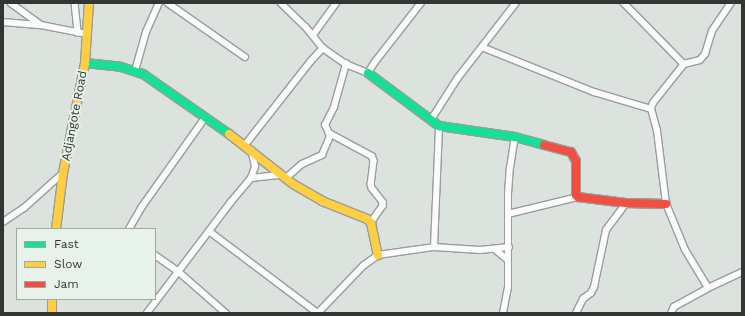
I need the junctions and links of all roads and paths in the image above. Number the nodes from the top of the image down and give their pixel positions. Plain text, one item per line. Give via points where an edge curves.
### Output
1 (11, 3) edge
2 (75, 3) edge
3 (89, 3) edge
4 (159, 3) edge
5 (168, 3) edge
6 (281, 3) edge
7 (336, 3) edge
8 (421, 3) edge
9 (516, 3) edge
10 (624, 3) edge
11 (731, 3) edge
12 (3, 22) edge
13 (41, 25) junction
14 (78, 33) junction
15 (88, 34) junction
16 (312, 35) junction
17 (482, 47) junction
18 (323, 48) junction
19 (245, 57) dead end
20 (85, 63) junction
21 (346, 64) junction
22 (684, 64) junction
23 (134, 70) junction
24 (368, 73) junction
25 (651, 109) junction
26 (205, 118) junction
27 (431, 120) junction
28 (439, 126) junction
29 (329, 133) junction
30 (516, 137) junction
31 (248, 148) junction
32 (63, 173) junction
33 (283, 177) junction
34 (251, 178) junction
35 (578, 197) junction
36 (626, 203) junction
37 (666, 204) junction
38 (508, 214) junction
39 (3, 222) edge
40 (371, 223) junction
41 (56, 228) edge
42 (130, 228) edge
43 (208, 231) junction
44 (434, 246) junction
45 (509, 247) junction
46 (495, 249) junction
47 (378, 255) junction
48 (156, 256) edge
49 (508, 260) junction
50 (178, 271) junction
51 (742, 272) edge
52 (708, 288) junction
53 (52, 300) edge
54 (52, 313) edge
55 (147, 313) edge
56 (226, 313) edge
57 (318, 313) edge
58 (503, 313) edge
59 (576, 313) edge
60 (671, 313) edge

1 - 13 street
2 - 14 street
3 - 15 street, Adjangote Road
4 - 23 street via 146,32
5 - 19 street
6 - 16 street
7 - 16 street
8 - 24 street
9 - 17 street
10 - 22 street
11 - 22 street via 715,26 700,60
12 - 13 street
13 - 14 street
14 - 15 street
15 - 20 street, Adjangote Road
16 - 18 street
17 - 25 street via 594,92
17 - 27 street
18 - 21 street
18 - 31 street
20 - 23 street
20 - 32 street, Adjangote Road
21 - 24 street
21 - 29 street via 334,107 325,125
22 - 25 street
23 - 26 street
24 - 27 street
25 - 37 street via 657,130
26 - 31 street
26 - 42 street
27 - 28 street
28 - 30 street
28 - 44 street
29 - 33 street via 322,155
29 - 40 street via 372,156 374,161 371,184 383,206
30 - 35 street via 571,152 576,161
30 - 38 street via 510,168
31 - 33 street
31 - 34 street via 255,167
32 - 39 street via 24,208
32 - 41 street, Adjangote Road
33 - 34 street
33 - 40 street via 322,201 367,219
34 - 43 street
35 - 36 street
35 - 38 street
36 - 37 street
36 - 59 street via 606,230 594,287 583,299
37 - 52 street via 685,250
38 - 45 street
40 - 47 street
43 - 50 street
43 - 57 street
44 - 46 street
44 - 47 street
45 - 46 street
45 - 49 street
46 - 49 street
47 - 57 street via 363,266
48 - 50 street
49 - 58 street via 508,287
50 - 55 street
50 - 56 street
51 - 52 street
52 - 60 street via 674,307
53 - 54 street

